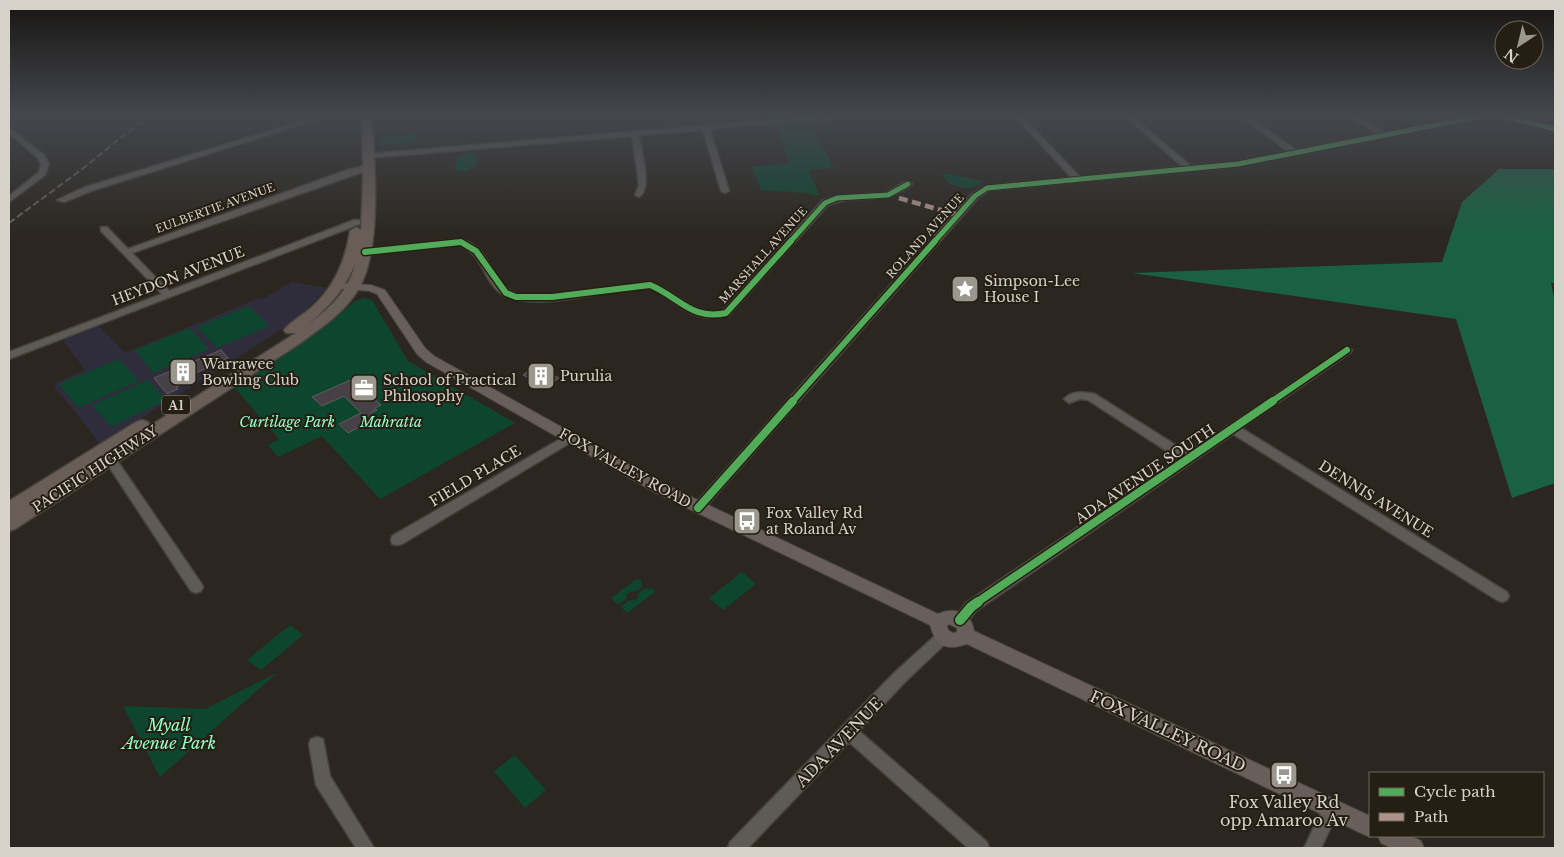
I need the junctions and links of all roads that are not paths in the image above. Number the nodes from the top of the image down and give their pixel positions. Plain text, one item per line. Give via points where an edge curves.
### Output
1 (38, 155) edge
2 (199, 155) edge
3 (363, 155) edge
4 (365, 155) edge
5 (443, 155) edge
6 (638, 155) edge
7 (714, 155) edge
8 (1055, 155) edge
9 (1174, 155) edge
10 (1280, 155) edge
11 (364, 164) junction
12 (1189, 168) junction
13 (1078, 179) junction
14 (908, 184) dead end
15 (725, 191) dead end
16 (640, 195) dead end
17 (9, 200) edge
18 (61, 200) dead end
19 (357, 222) junction
20 (104, 229) dead end
21 (126, 252) junction
22 (365, 252) junction
23 (346, 286) junction
24 (168, 295) junction
25 (1347, 350) dead end
26 (9, 356) edge
27 (1069, 399) dead end
28 (1234, 429) junction
29 (569, 438) junction
30 (110, 459) junction
31 (1188, 459) junction
32 (16, 506) edge
33 (698, 508) junction
34 (9, 524) edge
35 (397, 540) dead end
36 (196, 587) dead end
37 (1502, 596) dead end
38 (962, 628) junction
39 (941, 630) junction
40 (848, 731) junction
41 (317, 744) dead end
42 (1332, 808) junction
43 (1369, 826) edge
44 (1390, 837) edge
45 (366, 848) edge
46 (736, 848) edge
47 (982, 848) edge
48 (1312, 848) edge
49 (1414, 848) edge

1 - 17 street via 45,164 42,173
2 - 18 street
3 - 11 highway, PACIFIC HIGHWAY / A1
4 - 11 highway, PACIFIC HIGHWAY / A1
5 - 11 street, EULBERTIE AVENUE
6 - 16 street via 643,185
7 - 15 street
8 - 13 street
9 - 12 street
10 - 12 street, ROLAND AVENUE via 1238,164
11 - 19 highway, PACIFIC HIGHWAY / A1
11 - 21 street, EULBERTIE AVENUE
11 - 22 highway, PACIFIC HIGHWAY / A1
12 - 13 street, ROLAND AVENUE
13 - 33 street, ROLAND AVENUE via 996,186 979,193
14 - 22 street, MARSHALL AVENUE via 888,195 838,198 825,203 726,313 715,317 695,314 661,288 650,285 519,299 506,294 471,245 461,242
19 - 23 highway, PACIFIC HIGHWAY / A1
19 - 24 street, HEYDON AVENUE
20 - 21 street
21 - 24 street
22 - 23 highway, PACIFIC HIGHWAY / A1 via 361,268
23 - 29 main road, FOX VALLEY ROAD via 371,288 383,293 421,351 430,359
23 - 30 highway, PACIFIC HIGHWAY / A1 via 344,300 309,330
23 - 32 highway, PACIFIC HIGHWAY / A1 via 283,336
24 - 26 street, HEYDON AVENUE
25 - 28 street, ADA AVENUE SOUTH
27 - 31 street via 1084,395 1094,398
28 - 31 street, ADA AVENUE SOUTH
28 - 37 street, DENNIS AVENUE
29 - 33 main road, FOX VALLEY ROAD
29 - 35 street, FIELD PLACE
30 - 32 highway, PACIFIC HIGHWAY / A1
30 - 36 street
31 - 38 street, ADA AVENUE SOUTH via 971,608
32 - 34 highway, PACIFIC HIGHWAY / A1
33 - 39 main road, FOX VALLEY ROAD
38 - 39 main road via 956,641
38 - 42 main road, FOX VALLEY ROAD
39 - 40 street, ADA AVENUE via 918,659
40 - 46 street, ADA AVENUE
40 - 47 street
41 - 45 street via 322,779
42 - 43 main road, FOX VALLEY ROAD
42 - 48 street
44 - 49 main road

